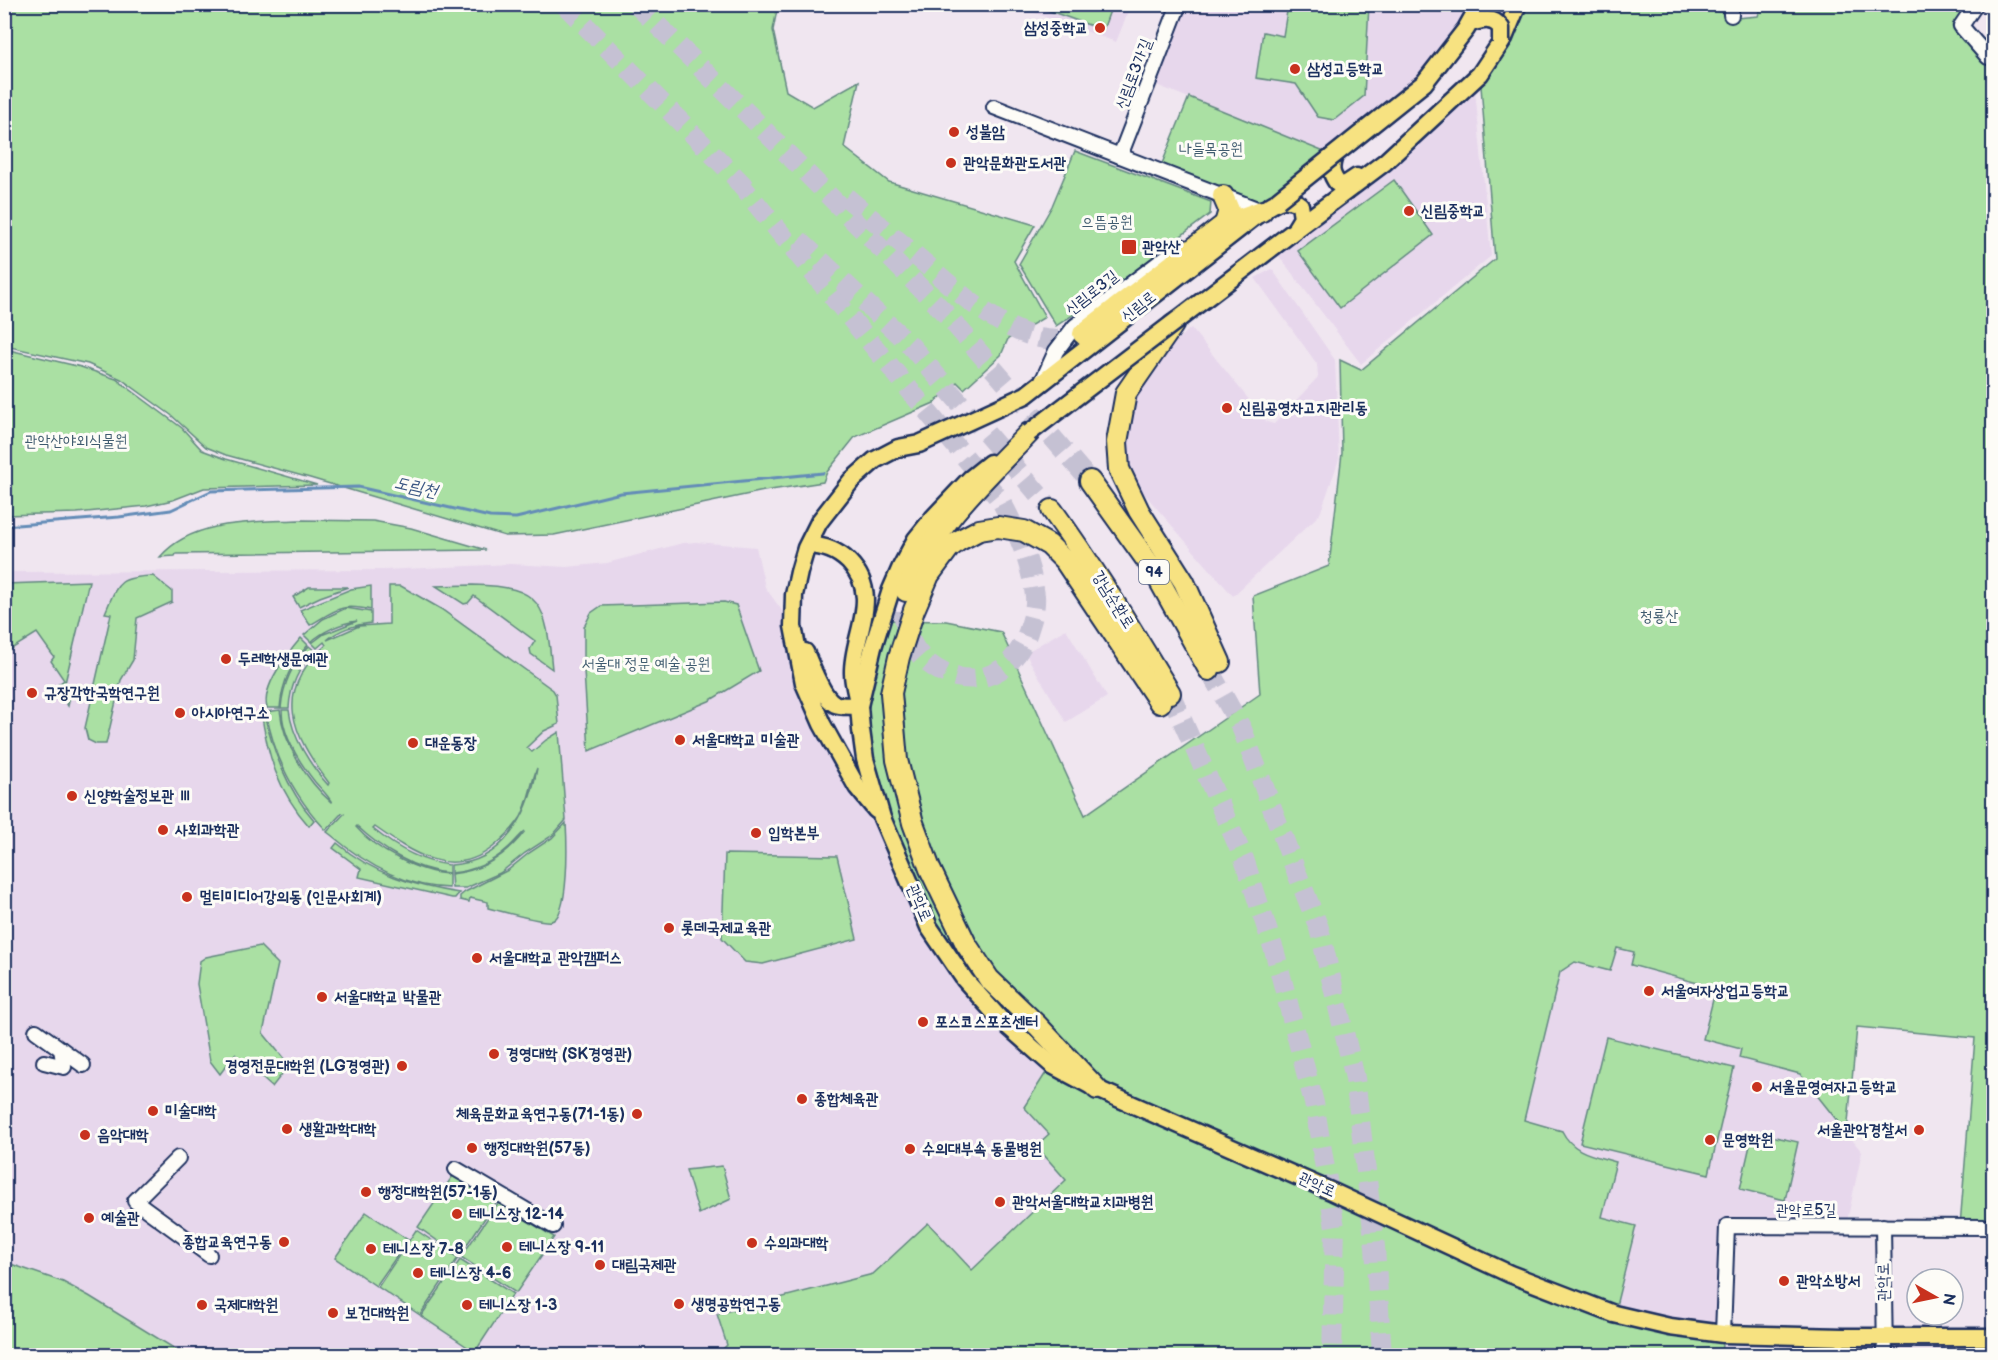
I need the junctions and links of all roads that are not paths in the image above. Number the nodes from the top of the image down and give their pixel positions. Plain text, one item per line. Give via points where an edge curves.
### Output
1 (1179, 4) edge
2 (1480, 4) edge
3 (1518, 4) edge
4 (1976, 4) edge
5 (1470, 23) junction
6 (1501, 43) junction
7 (1991, 53) edge
8 (994, 107) dead end
9 (1120, 156) junction
10 (1334, 156) junction
11 (1372, 172) junction
12 (1223, 195) junction
13 (1270, 205) junction
14 (1225, 224) junction
15 (1294, 231) junction
16 (1176, 321) junction
17 (1083, 334) tunnel mouth
18 (1042, 382) junction
19 (1029, 433) joint
20 (1090, 481) tunnel mouth
21 (1052, 510) tunnel mouth
22 (808, 544) junction
23 (796, 584) joint
24 (898, 591) joint
25 (793, 626) junction
26 (859, 706) junction
27 (882, 818) junction
28 (36, 1031) dead end
29 (61, 1049) junction
30 (44, 1062) dead end
31 (82, 1065) dead end
32 (1097, 1089) junction
33 (178, 1158) dead end
34 (456, 1169) dead end
35 (553, 1226) dead end
36 (1883, 1226) junction
37 (1994, 1227) edge
38 (209, 1255) dead end
39 (1723, 1334) junction
40 (1885, 1337) junction
41 (1994, 1337) edge
42 (1885, 1356) edge

1 - 9 street, 신림로3가길
2 - 5 main road, 신림로, bridge
3 - 6 main road, 신림로
4 - 7 street via 1961,26
5 - 6 main road, bridge via 1495,21 1501,28
5 - 10 main road, 신림로, bridge via 1424,83
6 - 11 main road, 신림로 via 1480,74
8 - 9 street
9 - 12 street
10 - 11 main road via 1330,169 1338,184 1346,185
10 - 13 main road, 신림로, bridge
11 - 15 main road, 신림로
12 - 13 street
12 - 14 highway via 1229,210
12 - 18 street, 신림로3길 via 1225,206 1220,217 1075,326 1056,351
13 - 14 highway
13 - 15 main road via 1290,199 1300,205 1302,218
13 - 18 main road, 신림로
14 - 17 highway
15 - 16 main road, 신림로, bridge
16 - 19 main road, 신림로, bridge
16 - 20 highway, 94 via 1126,393 1117,442 1119,470 1139,511 1184,582 1214,666 1153,569
18 - 22 main road, 신림로 via 1026,395 919,444 898,448 863,468 838,495
19 - 24 highway via 952,514
21 - 32 highway, 강남순환로 via 1116,604 1165,698 1065,561 1049,545 1024,531 998,527 979,530 958,541 929,575 914,610 891,693 897,760 913,823 966,944 988,980
22 - 23 main road, 신림로
22 - 26 main road via 825,546 843,556 864,588 865,607 853,673
23 - 25 main road, 관악로
24 - 26 main road, 관악로 via 873,647
25 - 26 main road via 827,696 836,704
25 - 27 main road, 관악로 via 804,683 822,724 856,787
26 - 27 main road, 관악로 via 865,759
27 - 32 main road, 관악로 via 929,927 965,980 1001,1020 1052,1065
28 - 29 street
29 - 30 street via 64,1067
29 - 31 street
32 - 39 main road, 관악로 via 1577,1301 1641,1321
33 - 38 street via 135,1201
34 - 35 street
36 - 37 street, 관악로5길
36 - 39 street, 관악로5길 via 1727,1226
36 - 40 street, 관악로
39 - 40 main road, 관악로
40 - 41 main road, 관악로
40 - 42 street

